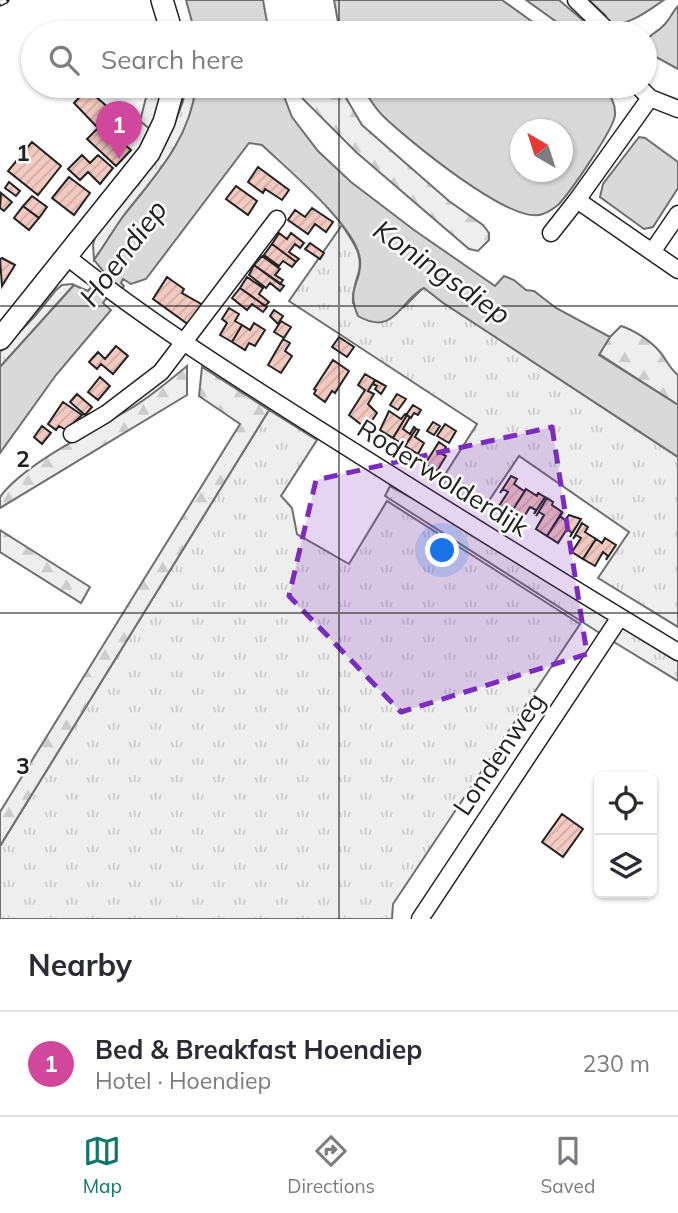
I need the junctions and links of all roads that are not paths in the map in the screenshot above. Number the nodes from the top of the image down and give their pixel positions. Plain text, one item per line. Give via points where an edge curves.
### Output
1 (162, 0) edge
2 (576, 0) edge
3 (168, 21) edge
4 (598, 21) edge
5 (171, 98) edge
6 (650, 98) joint
7 (678, 109) edge
8 (578, 200) junction
9 (678, 214) edge
10 (277, 219) dead end
11 (551, 233) dead end
12 (652, 252) junction
13 (66, 256) junction
14 (678, 270) edge
15 (0, 339) edge
16 (183, 343) junction
17 (72, 434) dead end
18 (620, 617) junction
19 (678, 652) edge
20 (420, 919) edge

1 - 3 main road
2 - 4 street
5 - 13 main road via 149,153
6 - 7 street
6 - 8 street
8 - 11 street
8 - 12 street
9 - 12 street
10 - 16 street
12 - 14 street
13 - 15 main road
13 - 16 street, Roderwolderdijk
16 - 17 street via 161,372
16 - 18 street, Roderwolderdijk
18 - 19 street, Roderwolderdijk
18 - 20 street, Londenweg

